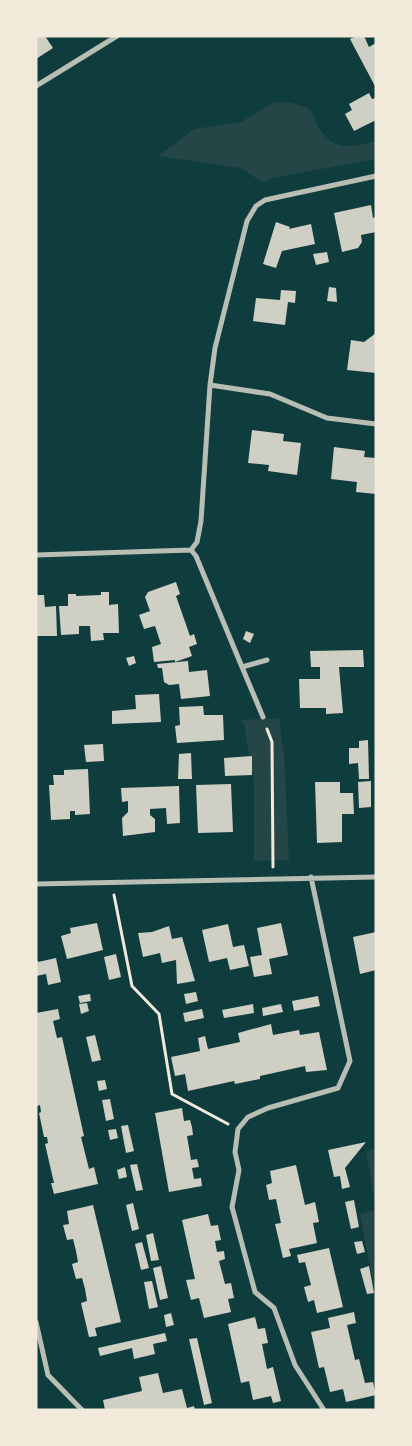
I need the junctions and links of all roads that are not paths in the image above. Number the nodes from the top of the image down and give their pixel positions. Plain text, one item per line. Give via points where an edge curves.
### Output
1 (117, 36) edge
2 (36, 86) edge
3 (376, 176) edge
4 (210, 385) junction
5 (376, 424) edge
6 (191, 550) junction
7 (36, 555) edge
8 (267, 660) dead end
9 (242, 667) junction
10 (263, 717) road end
11 (376, 876) edge
12 (311, 878) junction
13 (36, 884) edge
14 (36, 1322) edge
15 (82, 1410) edge
16 (324, 1410) edge

1 - 2 street
3 - 4 street via 266,200 256,206 247,221 222,312
4 - 5 street via 270,394 327,418
4 - 6 street via 201,521 197,542
6 - 7 street
6 - 9 street
8 - 9 street
9 - 10 street
11 - 12 street
12 - 13 street
12 - 16 street via 350,1061 338,1088 268,1108 248,1117 238,1129 235,1152 239,1170 232,1207 255,1292 274,1308 295,1365
14 - 15 street via 48,1375

